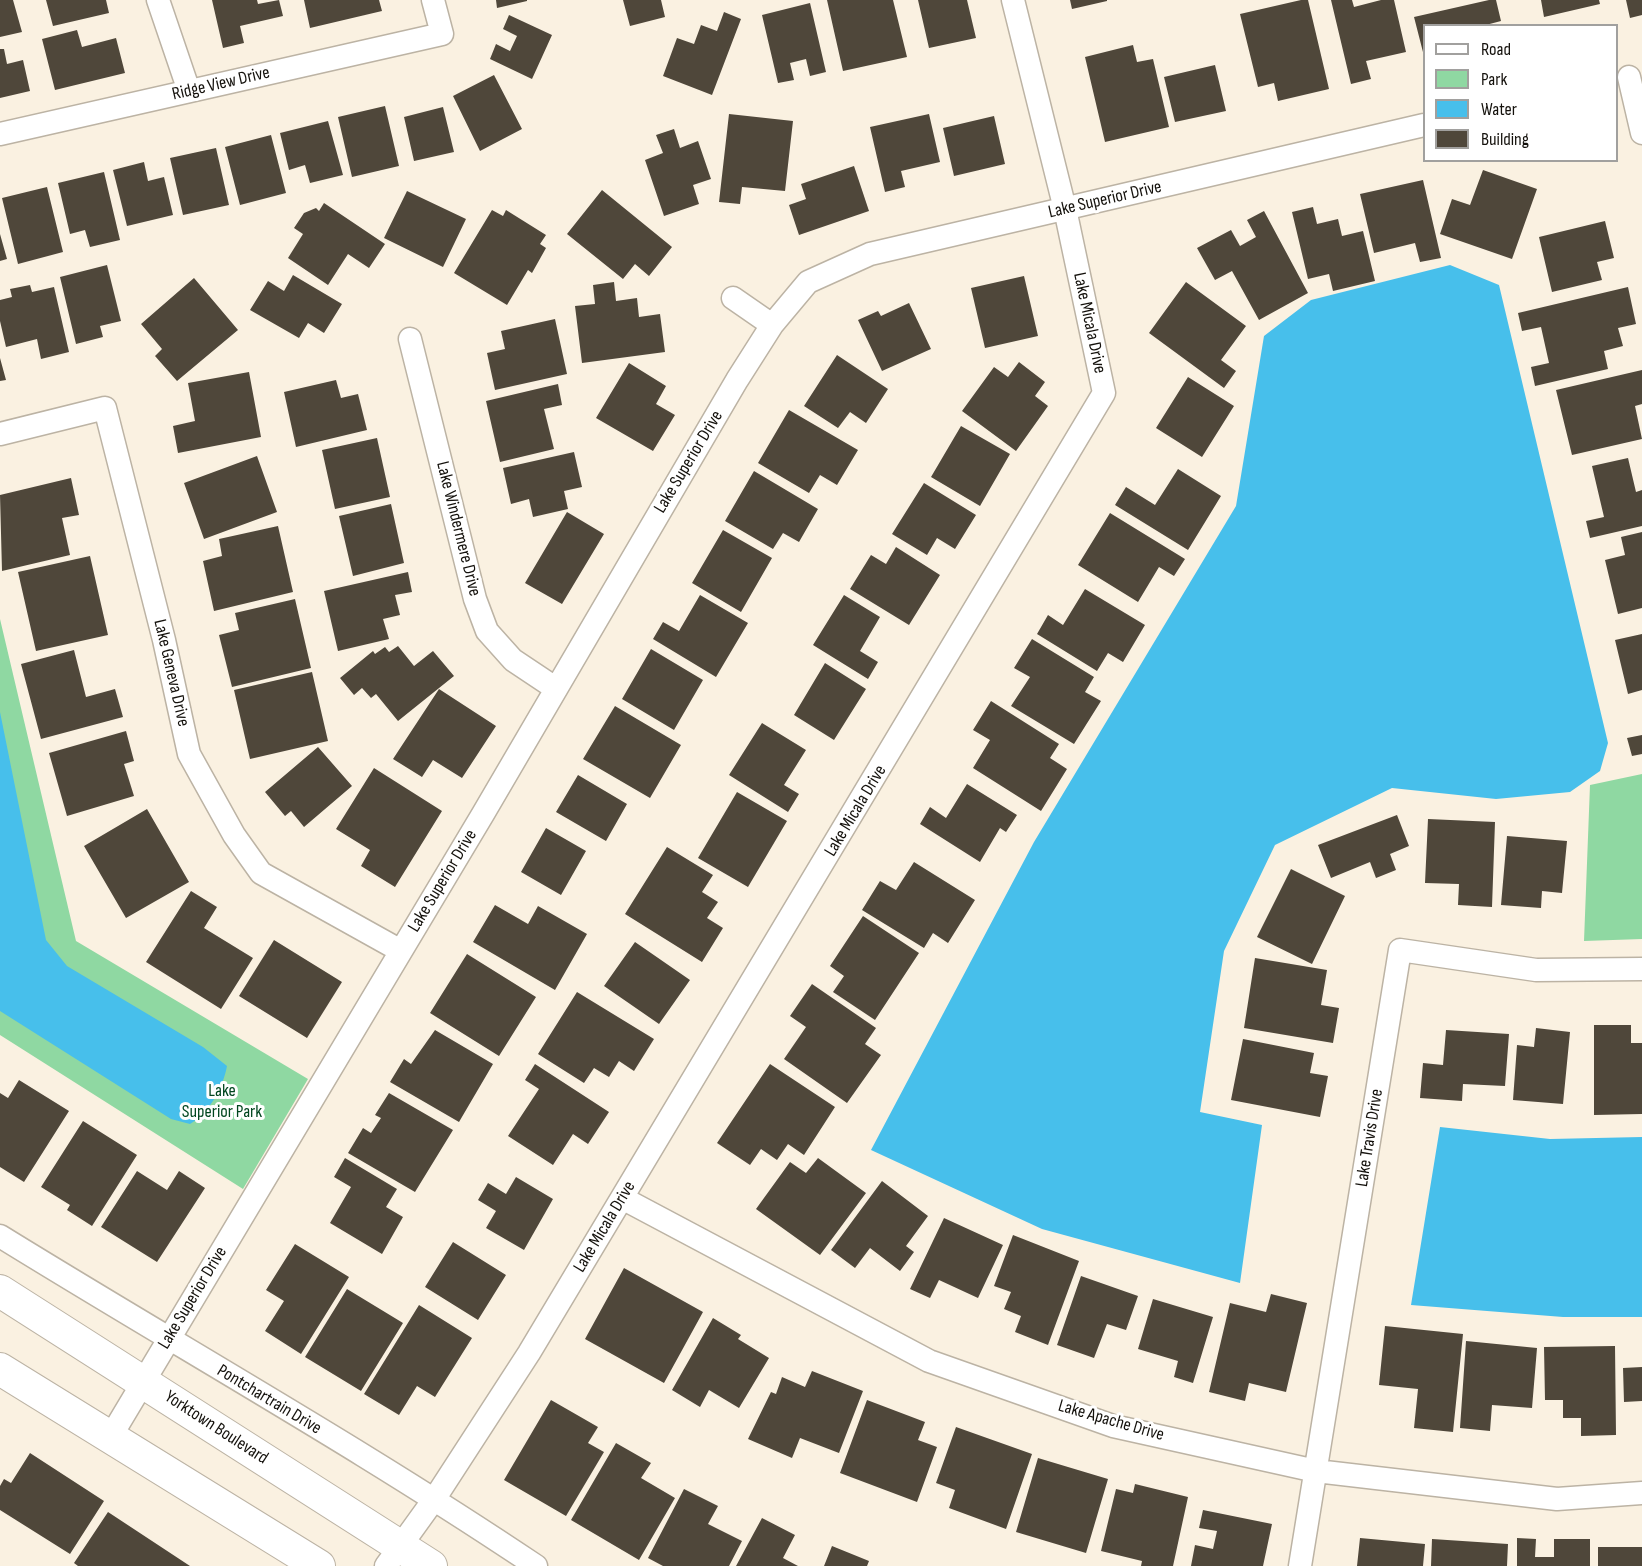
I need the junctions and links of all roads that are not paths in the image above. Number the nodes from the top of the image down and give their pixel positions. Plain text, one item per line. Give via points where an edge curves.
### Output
1 (158, 0) edge
2 (432, 0) edge
3 (1013, 0) edge
4 (1629, 77) edge
5 (189, 91) junction
6 (1423, 124) edge
7 (1642, 133) edge
8 (0, 134) edge
9 (1065, 210) junction
10 (733, 298) dead end
11 (772, 325) junction
12 (410, 339) dead end
13 (0, 434) edge
14 (555, 688) junction
15 (401, 951) junction
16 (1642, 969) edge
17 (622, 1198) junction
18 (0, 1236) edge
19 (0, 1292) edge
20 (168, 1340) junction
21 (0, 1369) edge
22 (143, 1381) junction
23 (111, 1436) junction
24 (1316, 1471) junction
25 (1642, 1493) edge
26 (435, 1498) junction
27 (393, 1557) edge
28 (319, 1566) edge
29 (431, 1566) edge
30 (536, 1566) edge
31 (1300, 1566) edge

1 - 5 street
2 - 5 street, Ridge View Drive via 442,34
3 - 9 street, Lake Micala Drive
4 - 7 street
5 - 8 street, Ridge View Drive
6 - 9 street, Lake Superior Drive
9 - 11 street, Lake Superior Drive via 870,254 808,282
9 - 17 street, Lake Micala Drive via 1104,393
10 - 11 street
11 - 14 street, Lake Superior Drive
12 - 14 street, Lake Windermere Drive via 475,598 487,631 513,660
13 - 15 street, Lake Geneva Drive via 105,408 189,754 234,835 261,873
14 - 15 street, Lake Superior Drive
15 - 20 street, Lake Superior Drive
16 - 24 street, Lake Travis Drive via 1536,970 1400,950
17 - 24 street, Lake Apache Drive via 929,1361 1113,1426
17 - 26 street, Lake Micala Drive via 529,1353
18 - 20 street, Pontchartrain Drive
19 - 22 main road, Yorktown Boulevard
20 - 22 street, Lake Superior Drive
20 - 26 street, Pontchartrain Drive
21 - 23 main road
22 - 23 street, Lake Superior Drive
22 - 27 main road, Yorktown Boulevard
23 - 28 main road
24 - 25 street, Lake Apache Drive via 1557,1499
24 - 31 street, Lake Travis Drive
26 - 27 street, Lake Micala Drive
26 - 30 street, Pontchartrain Drive
27 - 29 main road, Yorktown Boulevard

